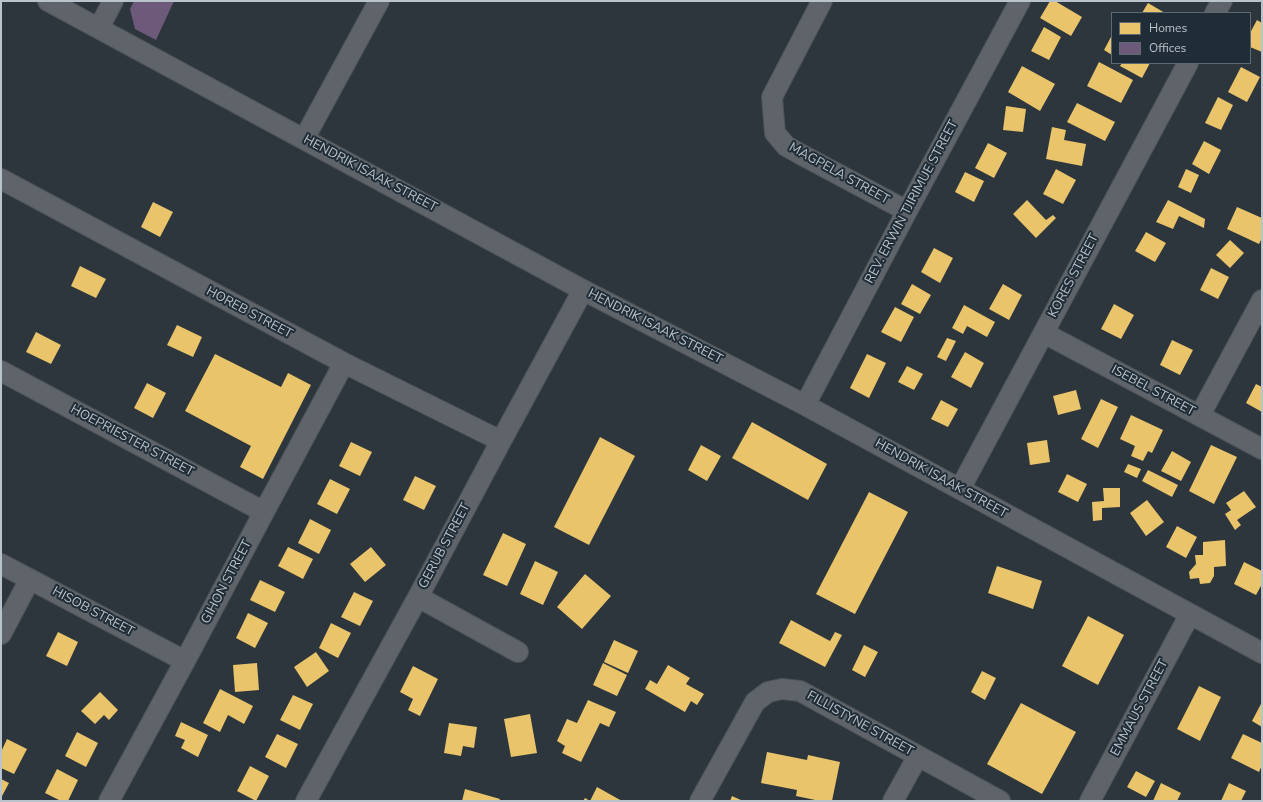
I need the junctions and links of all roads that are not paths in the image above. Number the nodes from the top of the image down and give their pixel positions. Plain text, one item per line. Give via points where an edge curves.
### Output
1 (48, 1) edge
2 (113, 1) edge
3 (379, 1) edge
4 (822, 1) edge
5 (1020, 1) edge
6 (1222, 1) edge
7 (1216, 12) edge
8 (98, 28) junction
9 (1187, 64) edge
10 (304, 139) junction
11 (1, 179) edge
12 (907, 211) junction
13 (584, 290) junction
14 (1262, 300) edge
15 (1044, 333) junction
16 (344, 363) junction
17 (1, 371) edge
18 (805, 405) junction
19 (1200, 415) junction
20 (501, 441) junction
21 (1262, 449) edge
22 (960, 489) junction
23 (264, 512) junction
24 (1, 564) edge
25 (30, 579) junction
26 (418, 596) junction
27 (1190, 614) junction
28 (1, 634) edge
29 (518, 652) dead end
30 (1262, 653) edge
31 (185, 661) junction
32 (918, 756) junction
33 (307, 800) edge
34 (109, 801) edge
35 (700, 801) edge
36 (893, 801) edge
37 (1000, 801) edge
38 (1090, 801) edge

1 - 8 street, HENDRIK ISAAK STREET
2 - 8 street
3 - 10 street
4 - 12 street, MAGPELA STREET via 772,97 775,133 786,146
5 - 12 street, REV. ERWIN TJIRIMUE STREET
6 - 7 street
8 - 10 street, HENDRIK ISAAK STREET
9 - 15 street, KORES STREET
10 - 13 street, HENDRIK ISAAK STREET
11 - 16 street, HOREB STREET
12 - 18 street, REV. ERWIN TJIRIMUE STREET
13 - 18 street, HENDRIK ISAAK STREET
13 - 20 street, GERUB STREET
14 - 19 street
15 - 19 street, ISEBEL STREET
15 - 22 street, KORES STREET
16 - 20 street, HOREB STREET
16 - 23 street, GIHON STREET
17 - 23 street, HOEPRIESTER STREET
18 - 22 street, HENDRIK ISAAK STREET
19 - 21 street, ISEBEL STREET
20 - 26 street, GERUB STREET
22 - 27 street, HENDRIK ISAAK STREET
23 - 31 street, GIHON STREET
24 - 25 street, HISOB STREET
25 - 28 street
25 - 31 street, HISOB STREET
26 - 29 street
26 - 33 street, GERUB STREET
27 - 30 street, HENDRIK ISAAK STREET
27 - 38 street, EMMAUS STREET
31 - 34 street, GIHON STREET
32 - 35 street, FILLISTYNE STREET via 800,691 782,689 768,692 755,702
32 - 36 street
32 - 37 street, FILLISTYNE STREET

